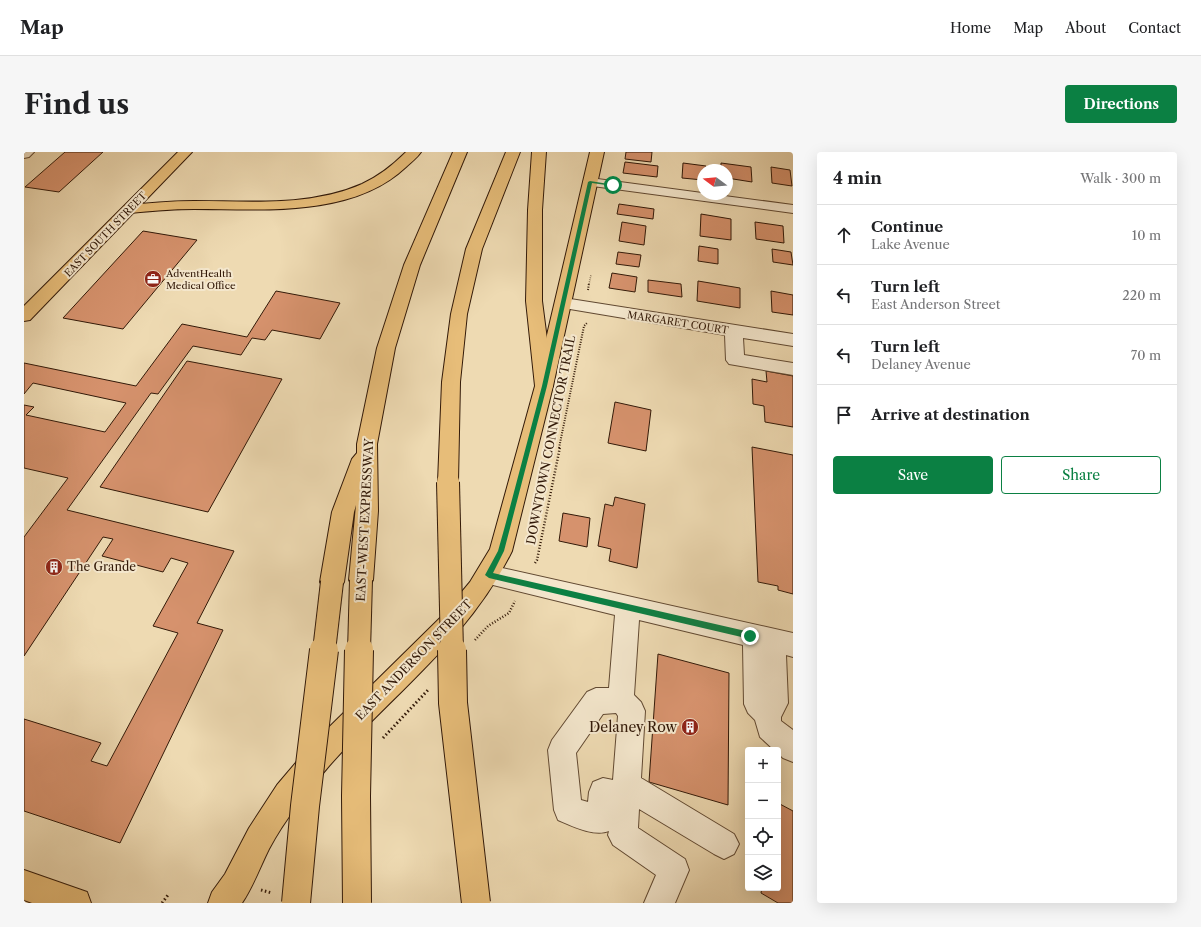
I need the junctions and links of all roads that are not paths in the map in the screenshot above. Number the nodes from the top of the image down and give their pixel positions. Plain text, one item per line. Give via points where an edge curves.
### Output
1 (27, 152) edge
2 (185, 152) edge
3 (414, 152) edge
4 (460, 152) edge
5 (513, 152) edge
6 (539, 152) edge
7 (597, 152) edge
8 (24, 154) edge
9 (590, 182) junction
10 (130, 209) junction
11 (793, 209) edge
12 (564, 303) junction
13 (24, 316) edge
14 (734, 331) junction
15 (793, 340) edge
16 (793, 370) edge
17 (544, 386) junction
18 (367, 444) junction
19 (489, 575) junction
20 (628, 608) junction
21 (774, 641) edge
22 (621, 700) junction
23 (793, 748) edge
24 (627, 792) junction
25 (724, 844) dead end
26 (24, 885) edge
27 (76, 903) edge
28 (223, 903) edge
29 (296, 903) edge
30 (357, 903) edge
31 (476, 903) edge
32 (659, 903) edge

1 - 8 street
2 - 10 main road, EAST SOUTH STREET
3 - 10 main road via 405,164 388,177 331,199 273,206 170,206
4 - 18 main road, EAST-WEST EXPRESSWAY via 412,265 399,303 386,348
5 - 31 main road, bridge via 474,249 459,314 451,382 448,482 453,703
6 - 17 main road via 535,210 534,301
7 - 9 main road, EAST ANDERSON STREET
9 - 11 street
9 - 12 main road, EAST ANDERSON STREET
10 - 13 main road, EAST SOUTH STREET
12 - 14 street, MARGARET COURT
12 - 17 main road, EAST ANDERSON STREET
14 - 15 street, MARGARET COURT
14 - 16 street via 735,360
17 - 19 main road, EAST ANDERSON STREET via 501,551
18 - 29 main road, bridge via 343,512 332,582
18 - 30 main road, EAST-WEST EXPRESSWAY, bridge via 367,511 361,580 356,796
19 - 20 street
19 - 28 main road, EAST ANDERSON STREET via 450,625 320,756 287,795 259,838 236,885
20 - 21 street
20 - 22 street
21 - 23 street via 775,703 767,714 769,728
22 - 24 street via 632,712
22 - 24 street via 596,701 562,750 568,810 601,820 603,792
24 - 25 street
24 - 32 street via 623,835 674,870
26 - 27 main road

